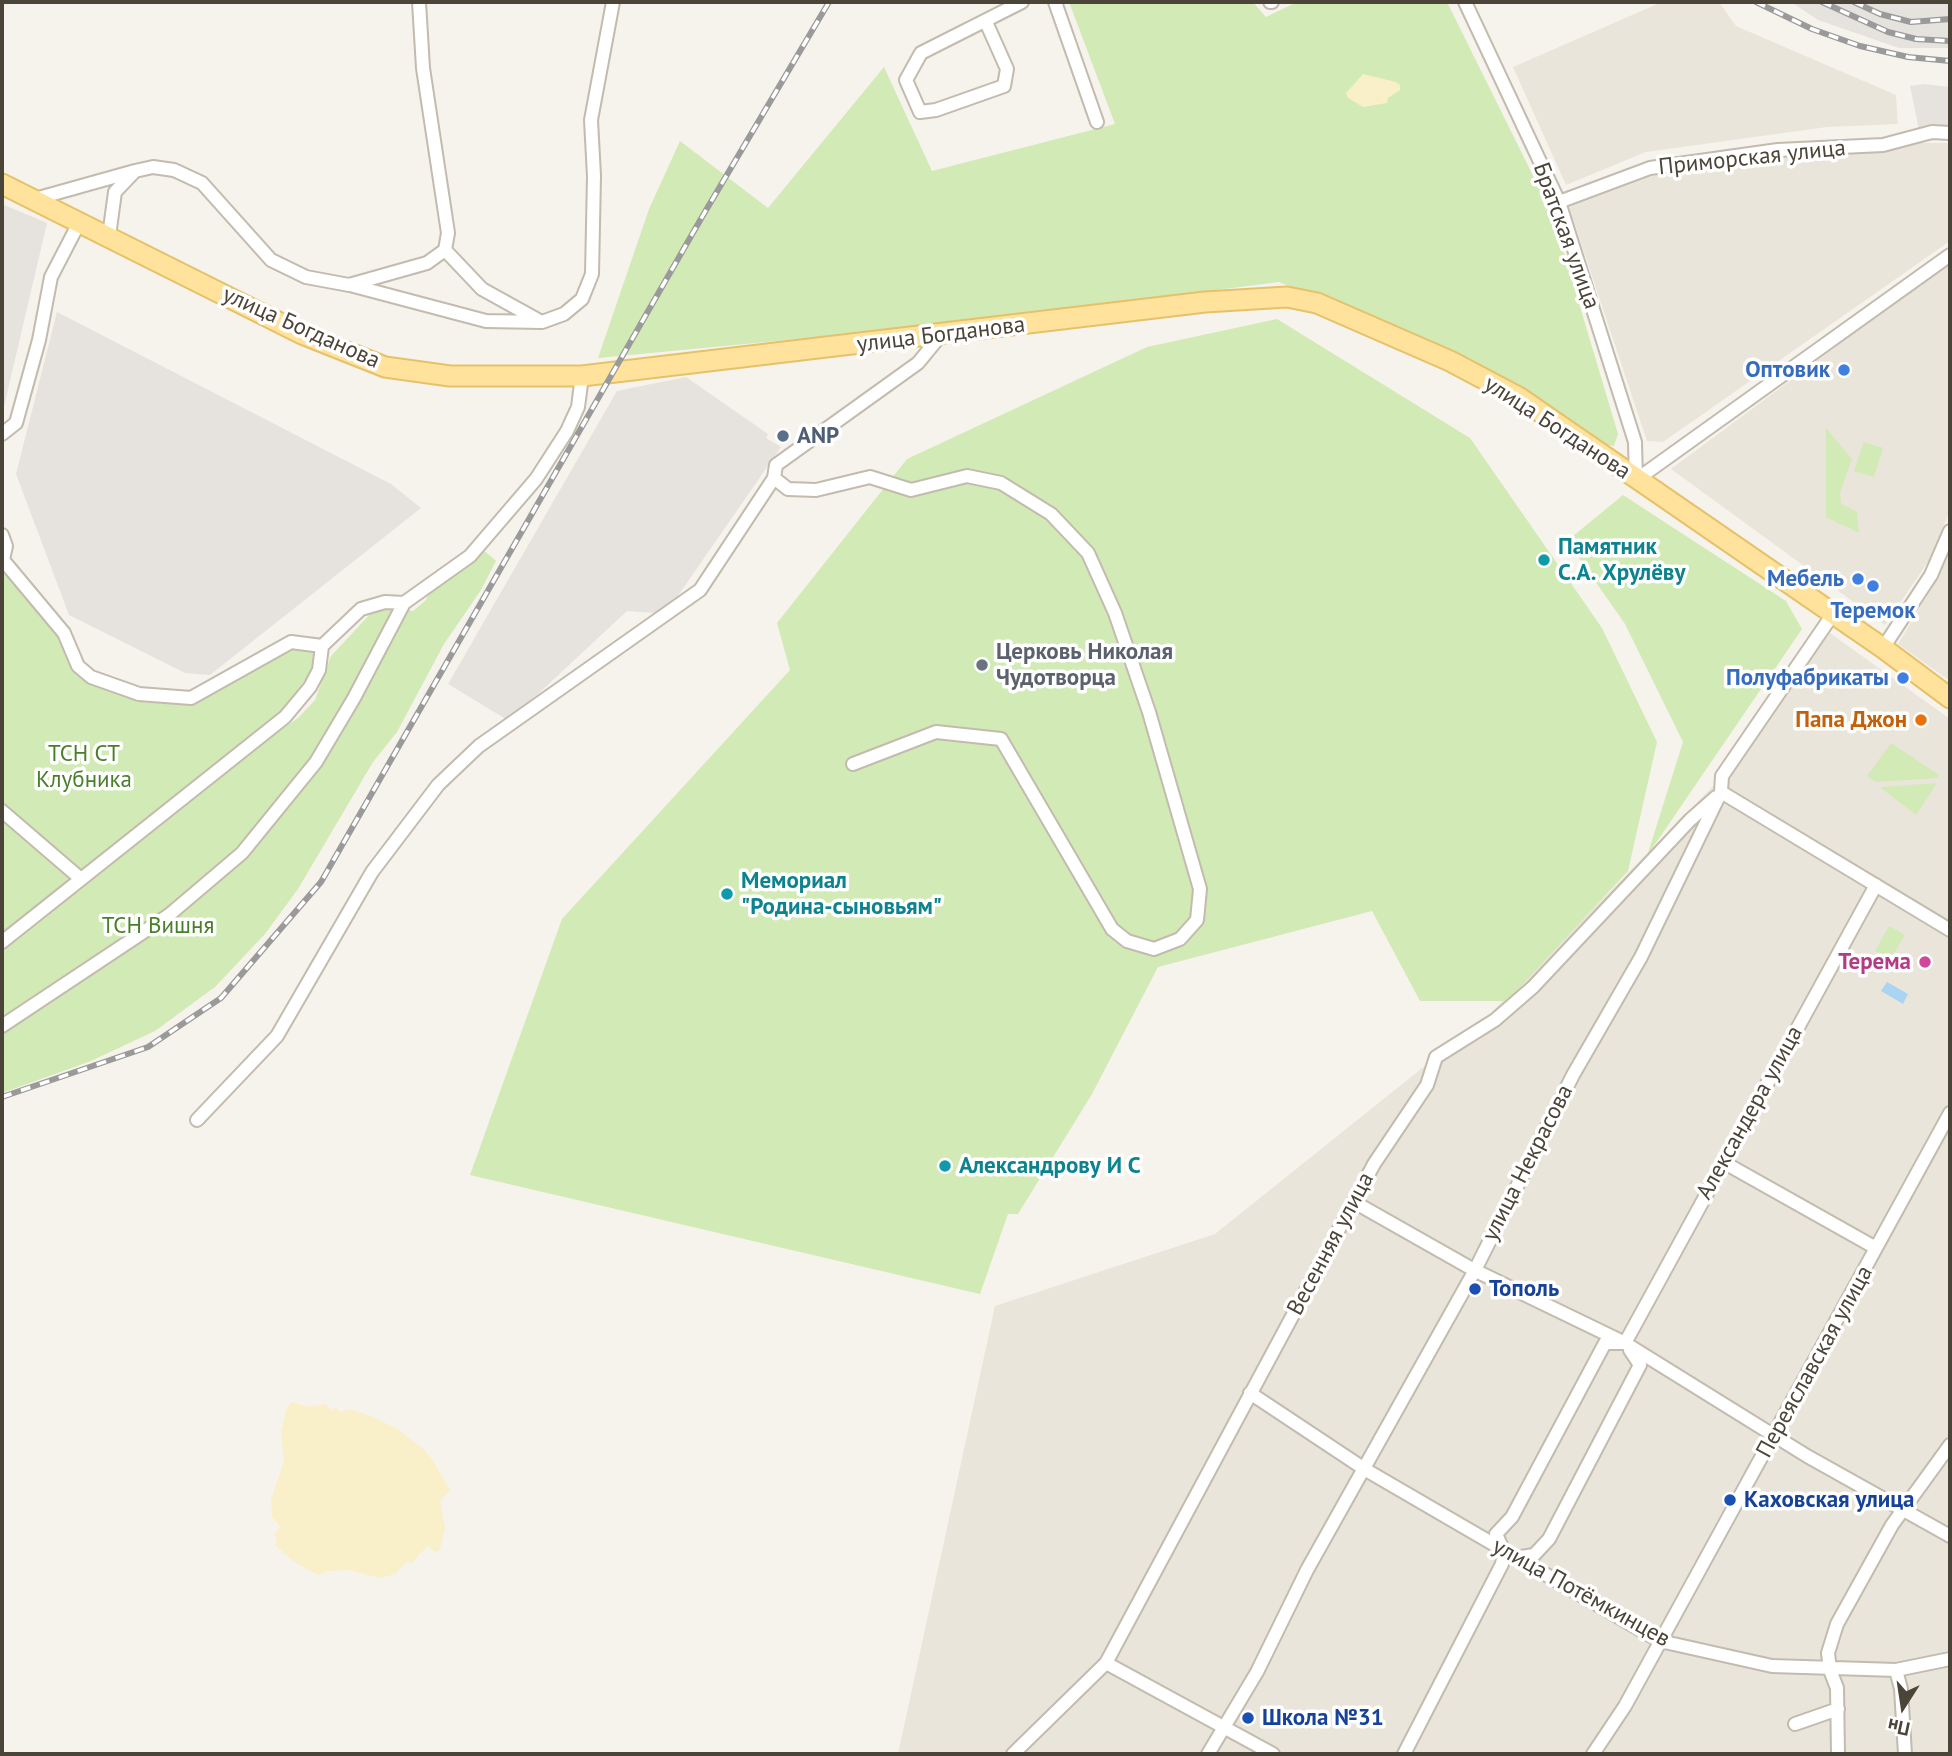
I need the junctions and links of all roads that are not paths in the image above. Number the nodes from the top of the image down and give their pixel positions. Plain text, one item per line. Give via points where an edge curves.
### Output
1 (419, 2) edge
2 (613, 2) edge
3 (1022, 2) edge
4 (1055, 2) edge
5 (1465, 2) edge
6 (986, 22) junction
7 (1097, 122) dead end
8 (1950, 133) edge
9 (135, 171) junction
10 (2, 184) edge
11 (36, 199) junction
12 (1559, 202) junction
13 (80, 221) junction
14 (109, 236) junction
15 (445, 250) junction
16 (1950, 255) edge
17 (349, 285) junction
18 (542, 322) junction
19 (941, 335) junction
20 (582, 376) junction
21 (2, 434) edge
22 (774, 478) junction
23 (1636, 480) junction
24 (1950, 531) edge
25 (2, 536) edge
26 (2, 562) edge
27 (404, 603) junction
28 (1833, 614) junction
29 (322, 646) junction
30 (1883, 648) junction
31 (1950, 698) edge
32 (853, 764) dead end
33 (1721, 792) junction
34 (2, 811) edge
35 (81, 879) junction
36 (1876, 885) junction
37 (1950, 930) edge
38 (2, 942) edge
39 (2, 1026) edge
40 (1950, 1113) edge
41 (197, 1120) dead end
42 (1723, 1162) junction
43 (1354, 1202) junction
44 (1876, 1248) junction
45 (1474, 1270) junction
46 (1625, 1343) junction
47 (1250, 1394) junction
48 (1774, 1435) junction
49 (1950, 1445) edge
50 (1366, 1470) junction
51 (1902, 1510) junction
52 (1950, 1536) edge
53 (1507, 1558) junction
54 (1660, 1641) junction
55 (1950, 1660) edge
56 (1106, 1663) junction
57 (1830, 1670) junction
58 (1896, 1670) junction
59 (1838, 1709) junction
60 (1795, 1724) dead end
61 (1226, 1726) junction
62 (1013, 1754) edge
63 (1208, 1754) edge
64 (1273, 1754) edge
65 (1404, 1754) edge
66 (1593, 1754) edge
67 (1838, 1754) edge
68 (1905, 1754) edge

1 - 15 street via 423,68 448,233
2 - 18 street via 591,120 592,274 582,299 564,314
3 - 6 street
4 - 7 street
5 - 12 street, Братская улица
6 - 6 street via 1007,69 1004,86 920,112 906,80 921,53
8 - 12 street, Приморская улица via 1932,132 1883,145 1777,150 1650,168
9 - 11 street
9 - 14 street via 115,192
9 - 17 street via 153,167 174,170 202,183 271,260 306,277
10 - 11 main road, улица Богданова
11 - 13 main road, улица Богданова
12 - 23 street, Братская улица via 1635,442
13 - 14 main road, улица Богданова
13 - 21 street via 51,277 16,423
14 - 20 main road, улица Богданова via 302,334 385,367 450,376
15 - 17 street via 427,263
15 - 18 street via 482,289
16 - 23 street
17 - 18 street via 486,321
19 - 20 main road, улица Богданова
19 - 22 street via 918,363 776,465
19 - 23 main road, улица Богданова via 1205,302 1287,297 1317,303 1450,361 1520,398
20 - 27 street via 579,407 536,479 470,556
22 - 32 street via 788,489 816,490 870,477 911,490 967,476 1001,483 1051,513 1088,553 1115,613 1200,889 1197,920 1180,939 1154,949 1127,941 1112,929 1001,739 936,732
22 - 41 street via 700,590 479,746 438,785 372,872 277,1036
23 - 28 main road, улица Богданова
24 - 30 street via 1931,575
25 - 26 street via 6,546
26 - 29 street via 64,633 78,666 91,677 139,694 191,698 291,642
27 - 29 street via 385,602 361,609
27 - 39 street via 316,762 242,853 169,915
28 - 30 main road, улица Богданова
28 - 33 street, улица Некрасова via 1722,776
29 - 35 street via 319,670 285,717
30 - 31 main road, улица Богданова
33 - 36 street
33 - 43 street, Весенняя улица via 1533,987 1495,1020 1436,1056 1427,1085
33 - 45 street, улица Некрасова via 1641,957 1573,1075
34 - 35 street
35 - 38 street
36 - 37 street
36 - 42 street, Александера улица
40 - 44 street, Переяславская улица
42 - 44 street
42 - 46 street, Александера улица
43 - 45 street
43 - 47 street, Весенняя улица
44 - 48 street, Переяславская улица
45 - 46 street
45 - 50 street, улица Некрасова
46 - 48 street
46 - 53 street via 1605,1343 1512,1517 1496,1534
46 - 53 street via 1640,1365 1549,1539 1534,1555
47 - 50 street, улица Потёмкинцев
47 - 56 street, Весенняя улица
48 - 51 street
48 - 54 street, Переяславская улица
49 - 51 street
50 - 53 street, улица Потёмкинцев
50 - 61 street, улица Некрасова via 1307,1570
51 - 52 street
51 - 57 street via 1837,1624 1828,1653
53 - 54 street, улица Потёмкинцев
53 - 65 street
54 - 57 street, улица Потёмкинцев via 1772,1666
54 - 66 street, Переяславская улица
55 - 58 street, улица Потёмкинцев
56 - 61 street
56 - 62 street, Весенняя улица
57 - 58 street, улица Потёмкинцев
57 - 59 street
58 - 68 street
59 - 60 street
59 - 67 street
61 - 63 street, улица Некрасова
61 - 64 street

